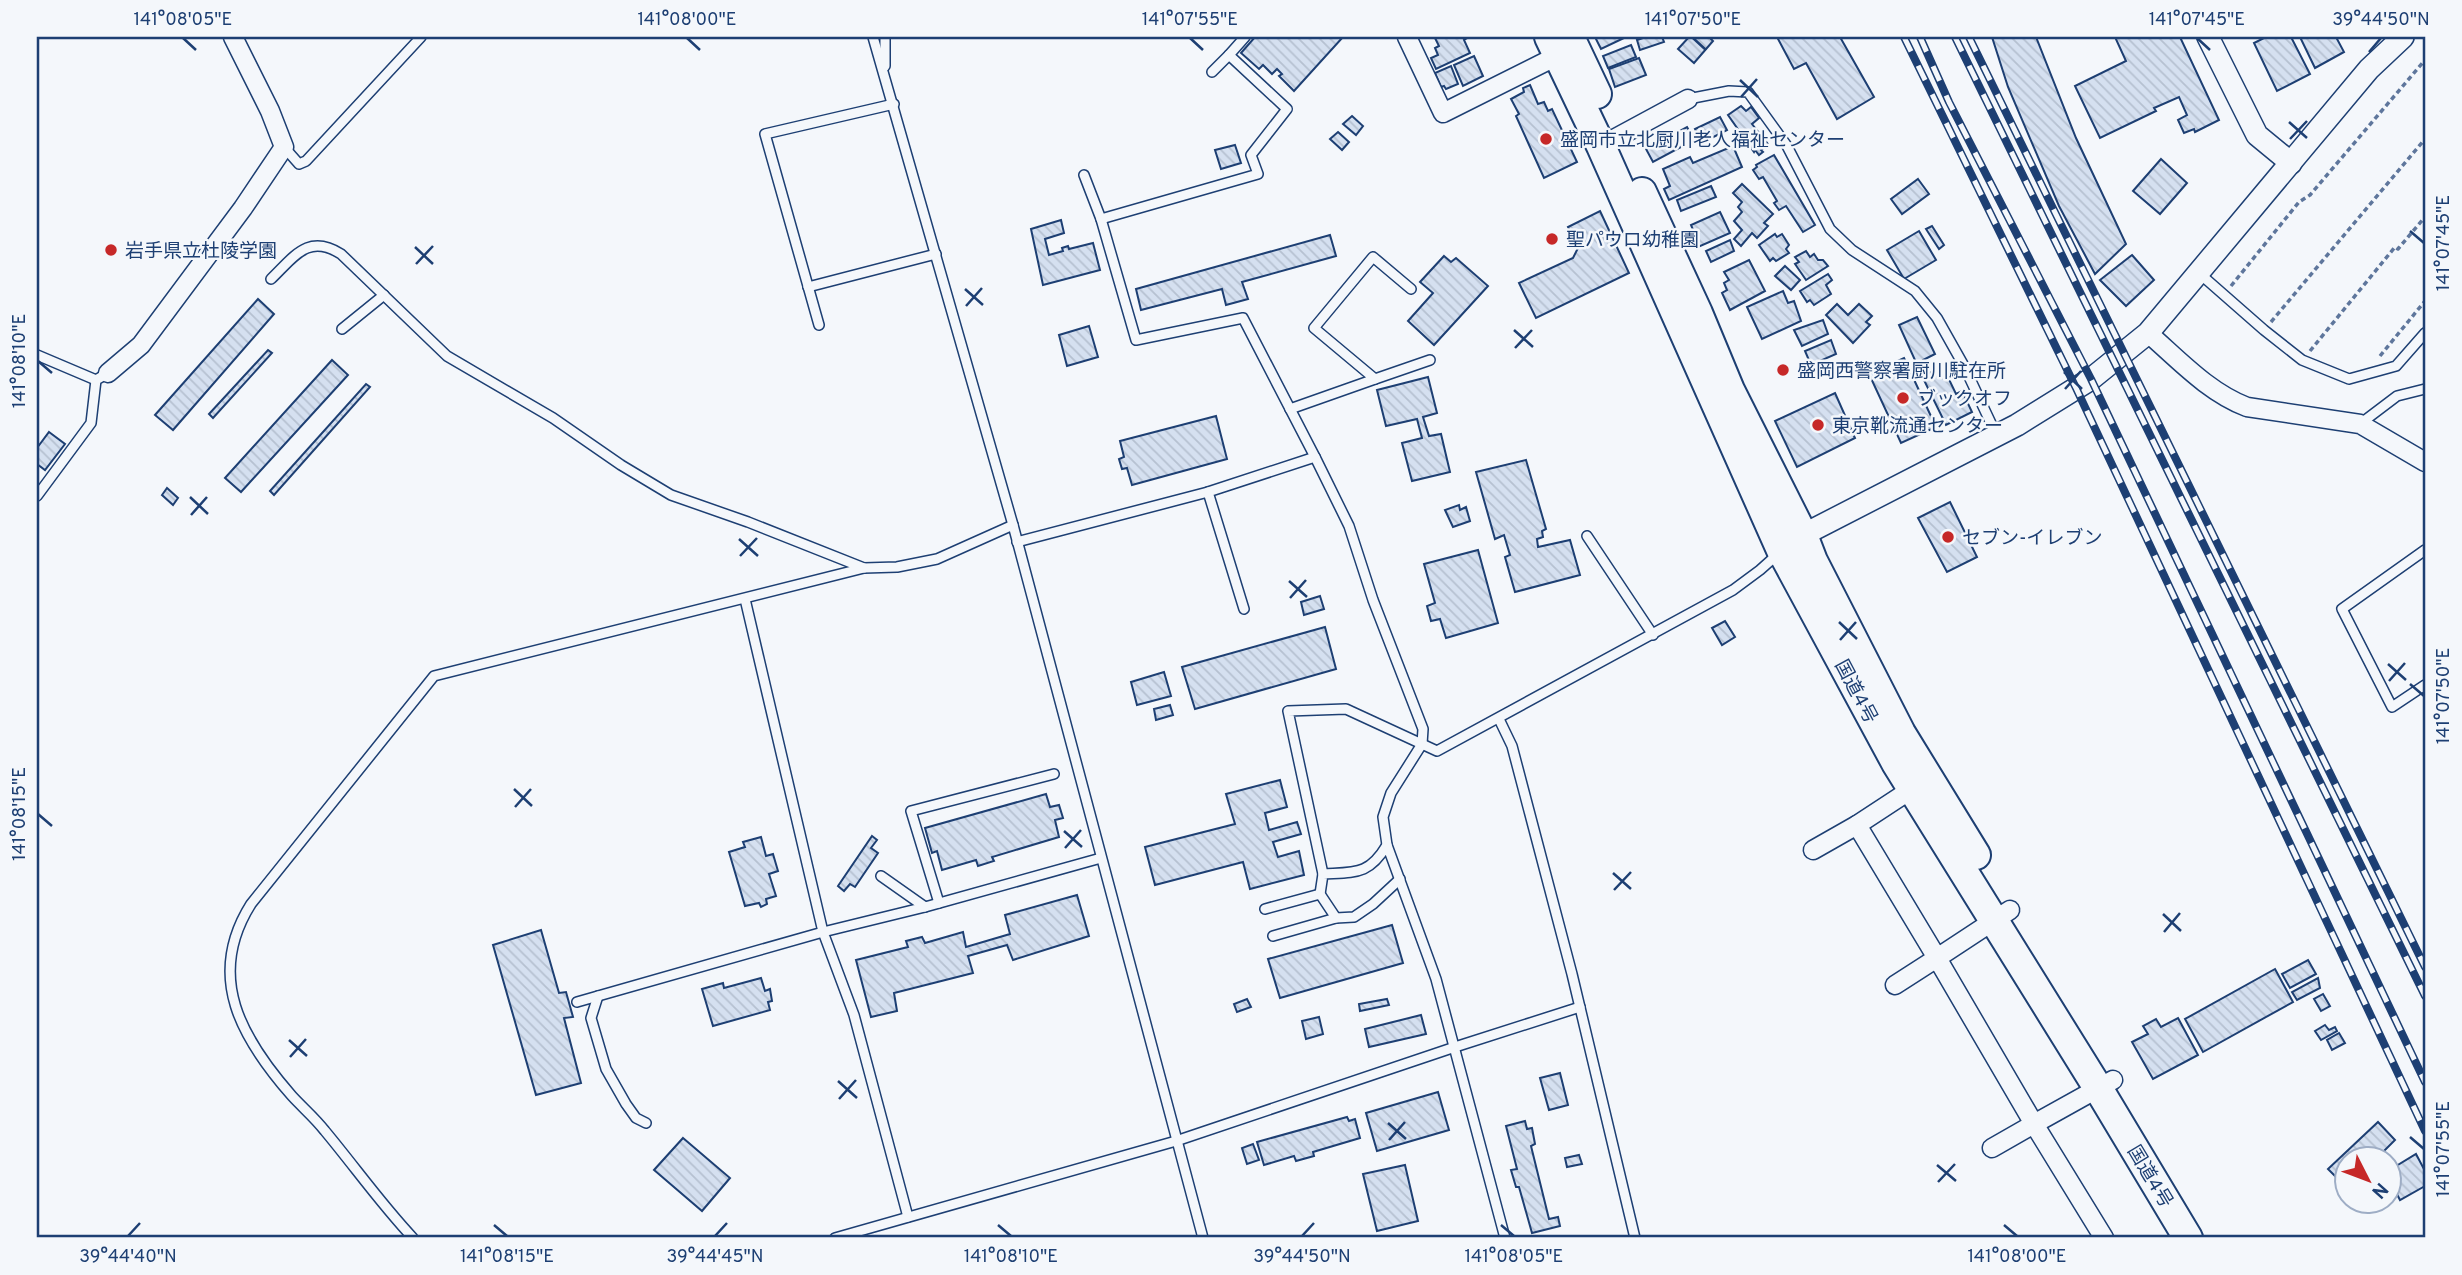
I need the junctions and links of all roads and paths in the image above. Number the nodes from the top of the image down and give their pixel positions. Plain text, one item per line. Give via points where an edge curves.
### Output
1 (233, 37) edge
2 (421, 37) edge
3 (873, 37) edge
4 (885, 37) edge
5 (1245, 37) edge
6 (1407, 37) edge
7 (2208, 37) edge
8 (2403, 37) edge
9 (1563, 44) edge
10 (1229, 55) junction
11 (2425, 60) edge
12 (1212, 72) dead end
13 (885, 74) junction
14 (1688, 99) joint
15 (894, 104) junction
16 (2425, 139) edge
17 (1609, 142) junction
18 (284, 147) junction
19 (2291, 163) junction
20 (1084, 174) dead end
21 (2425, 217) edge
22 (1101, 219) junction
23 (936, 254) junction
24 (2199, 273) junction
25 (271, 279) dead end
26 (808, 287) junction
27 (1411, 289) dead end
28 (384, 295) junction
29 (2223, 296) junction
30 (2425, 301) edge
31 (819, 325) dead end
32 (342, 329) dead end
33 (2264, 330) junction
34 (2148, 333) junction
35 (2425, 333) edge
36 (37, 355) edge
37 (1430, 360) dead end
38 (2302, 360) junction
39 (2364, 375) junction
40 (102, 376) junction
41 (1376, 379) junction
42 (2425, 389) edge
43 (1290, 409) junction
44 (2360, 424) junction
45 (1997, 436) junction
46 (1315, 457) junction
47 (2425, 462) edge
48 (1208, 492) junction
49 (37, 496) edge
50 (1013, 525) junction
51 (1587, 536) dead end
52 (1017, 542) junction
53 (1792, 543) junction
54 (2425, 550) edge
55 (864, 568) junction
56 (745, 599) junction
57 (1244, 609) dead end
58 (1653, 635) junction
59 (2425, 685) edge
60 (1499, 719) junction
61 (1422, 744) junction
62 (1054, 774) dead end
63 (1921, 784) junction
64 (1857, 825) junction
65 (1387, 845) junction
66 (1813, 850) dead end
67 (1101, 858) junction
68 (1323, 874) junction
69 (881, 876) dead end
70 (1400, 879) junction
71 (1320, 894) junction
72 (939, 903) junction
73 (925, 907) junction
74 (1265, 909) dead end
75 (2002, 915) junction
76 (1336, 918) junction
77 (823, 932) junction
78 (1273, 936) dead end
79 (1937, 958) junction
80 (1895, 985) dead end
81 (598, 996) junction
82 (577, 1002) dead end
83 (1580, 1007) junction
84 (1455, 1047) junction
85 (2106, 1084) junction
86 (646, 1123) dead end
87 (2034, 1124) junction
88 (1176, 1140) junction
89 (1992, 1148) dead end
90 (908, 1217) junction
91 (413, 1238) edge
92 (835, 1238) edge
93 (1203, 1238) edge
94 (1505, 1238) edge
95 (1635, 1238) edge
96 (2104, 1238) edge
97 (2188, 1238) edge
98 (2209, 1238) edge

1 - 18 street
2 - 18 lane via 306,161 299,164
3 - 13 lane
4 - 13 lane
5 - 10 lane
6 - 9 street via 1443,113
7 - 19 street via 2257,135
8 - 19 street via 2369,69
9 - 17 highway, 国道4号
10 - 12 lane
10 - 22 lane via 1287,109 1251,155 1258,174
11 - 29 path
13 - 15 lane
14 - 17 street
14 - 45 lane via 1748,92 1787,146 1830,229 1852,250 1915,291 1937,318
15 - 23 lane
15 - 26 lane via 765,134
16 - 33 path
17 - 53 highway, 国道4号 via 1698,313
18 - 40 street via 141,345
19 - 24 street
20 - 22 lane
21 - 38 path
22 - 43 lane via 1136,340 1243,318
23 - 26 lane
23 - 50 lane
24 - 29 lane
24 - 34 street
25 - 28 lane via 312,244 328,245
26 - 31 lane
27 - 41 lane via 1373,257 1314,328
28 - 32 lane
28 - 55 lane via 447,356 671,495
29 - 33 lane
30 - 39 path
33 - 38 lane
34 - 44 street via 2232,401
34 - 45 street via 2091,379
35 - 39 lane via 2396,366
36 - 40 lane
37 - 41 lane
38 - 39 lane via 2349,379
40 - 49 lane via 91,423
41 - 43 lane
42 - 44 lane via 2397,397
43 - 46 lane
44 - 47 street
45 - 53 street
46 - 48 lane
46 - 61 lane via 1349,526 1423,729
48 - 52 lane
48 - 57 lane
50 - 52 lane
50 - 55 lane via 937,559
51 - 58 lane
52 - 67 lane
53 - 58 lane via 1733,590
53 - 63 highway, 国道4号 via 1874,723
54 - 59 lane via 2342,609 2392,707
55 - 56 lane
56 - 77 lane
56 - 91 lane via 434,676 244,915 235,937 230,977 237,1017 273,1073
58 - 60 lane
60 - 61 lane via 1437,751
60 - 83 lane via 1512,746
61 - 65 lane via 1391,793 1383,817
61 - 68 lane via 1346,709 1288,711
62 - 72 lane via 911,811
63 - 64 street
63 - 75 highway, 国道4号
64 - 66 street
64 - 79 street
65 - 68 lane via 1376,863 1355,872
65 - 70 lane
67 - 72 lane
67 - 88 lane
68 - 71 lane
69 - 73 lane
70 - 76 lane via 1354,917
70 - 84 lane
71 - 74 lane
71 - 76 lane
72 - 73 lane
73 - 77 lane
75 - 79 street
75 - 85 highway, 国道4号
76 - 78 lane
77 - 81 lane
77 - 90 lane via 854,1015
79 - 80 street
79 - 87 street
81 - 82 lane
81 - 86 lane via 591,1018 606,1069 625,1104
83 - 84 lane
83 - 95 lane
84 - 88 lane
84 - 94 lane
85 - 87 street
85 - 97 highway, 国道4号
85 - 98 highway, 国道4号
87 - 89 street
87 - 96 street
88 - 90 lane
88 - 93 lane
90 - 92 lane

